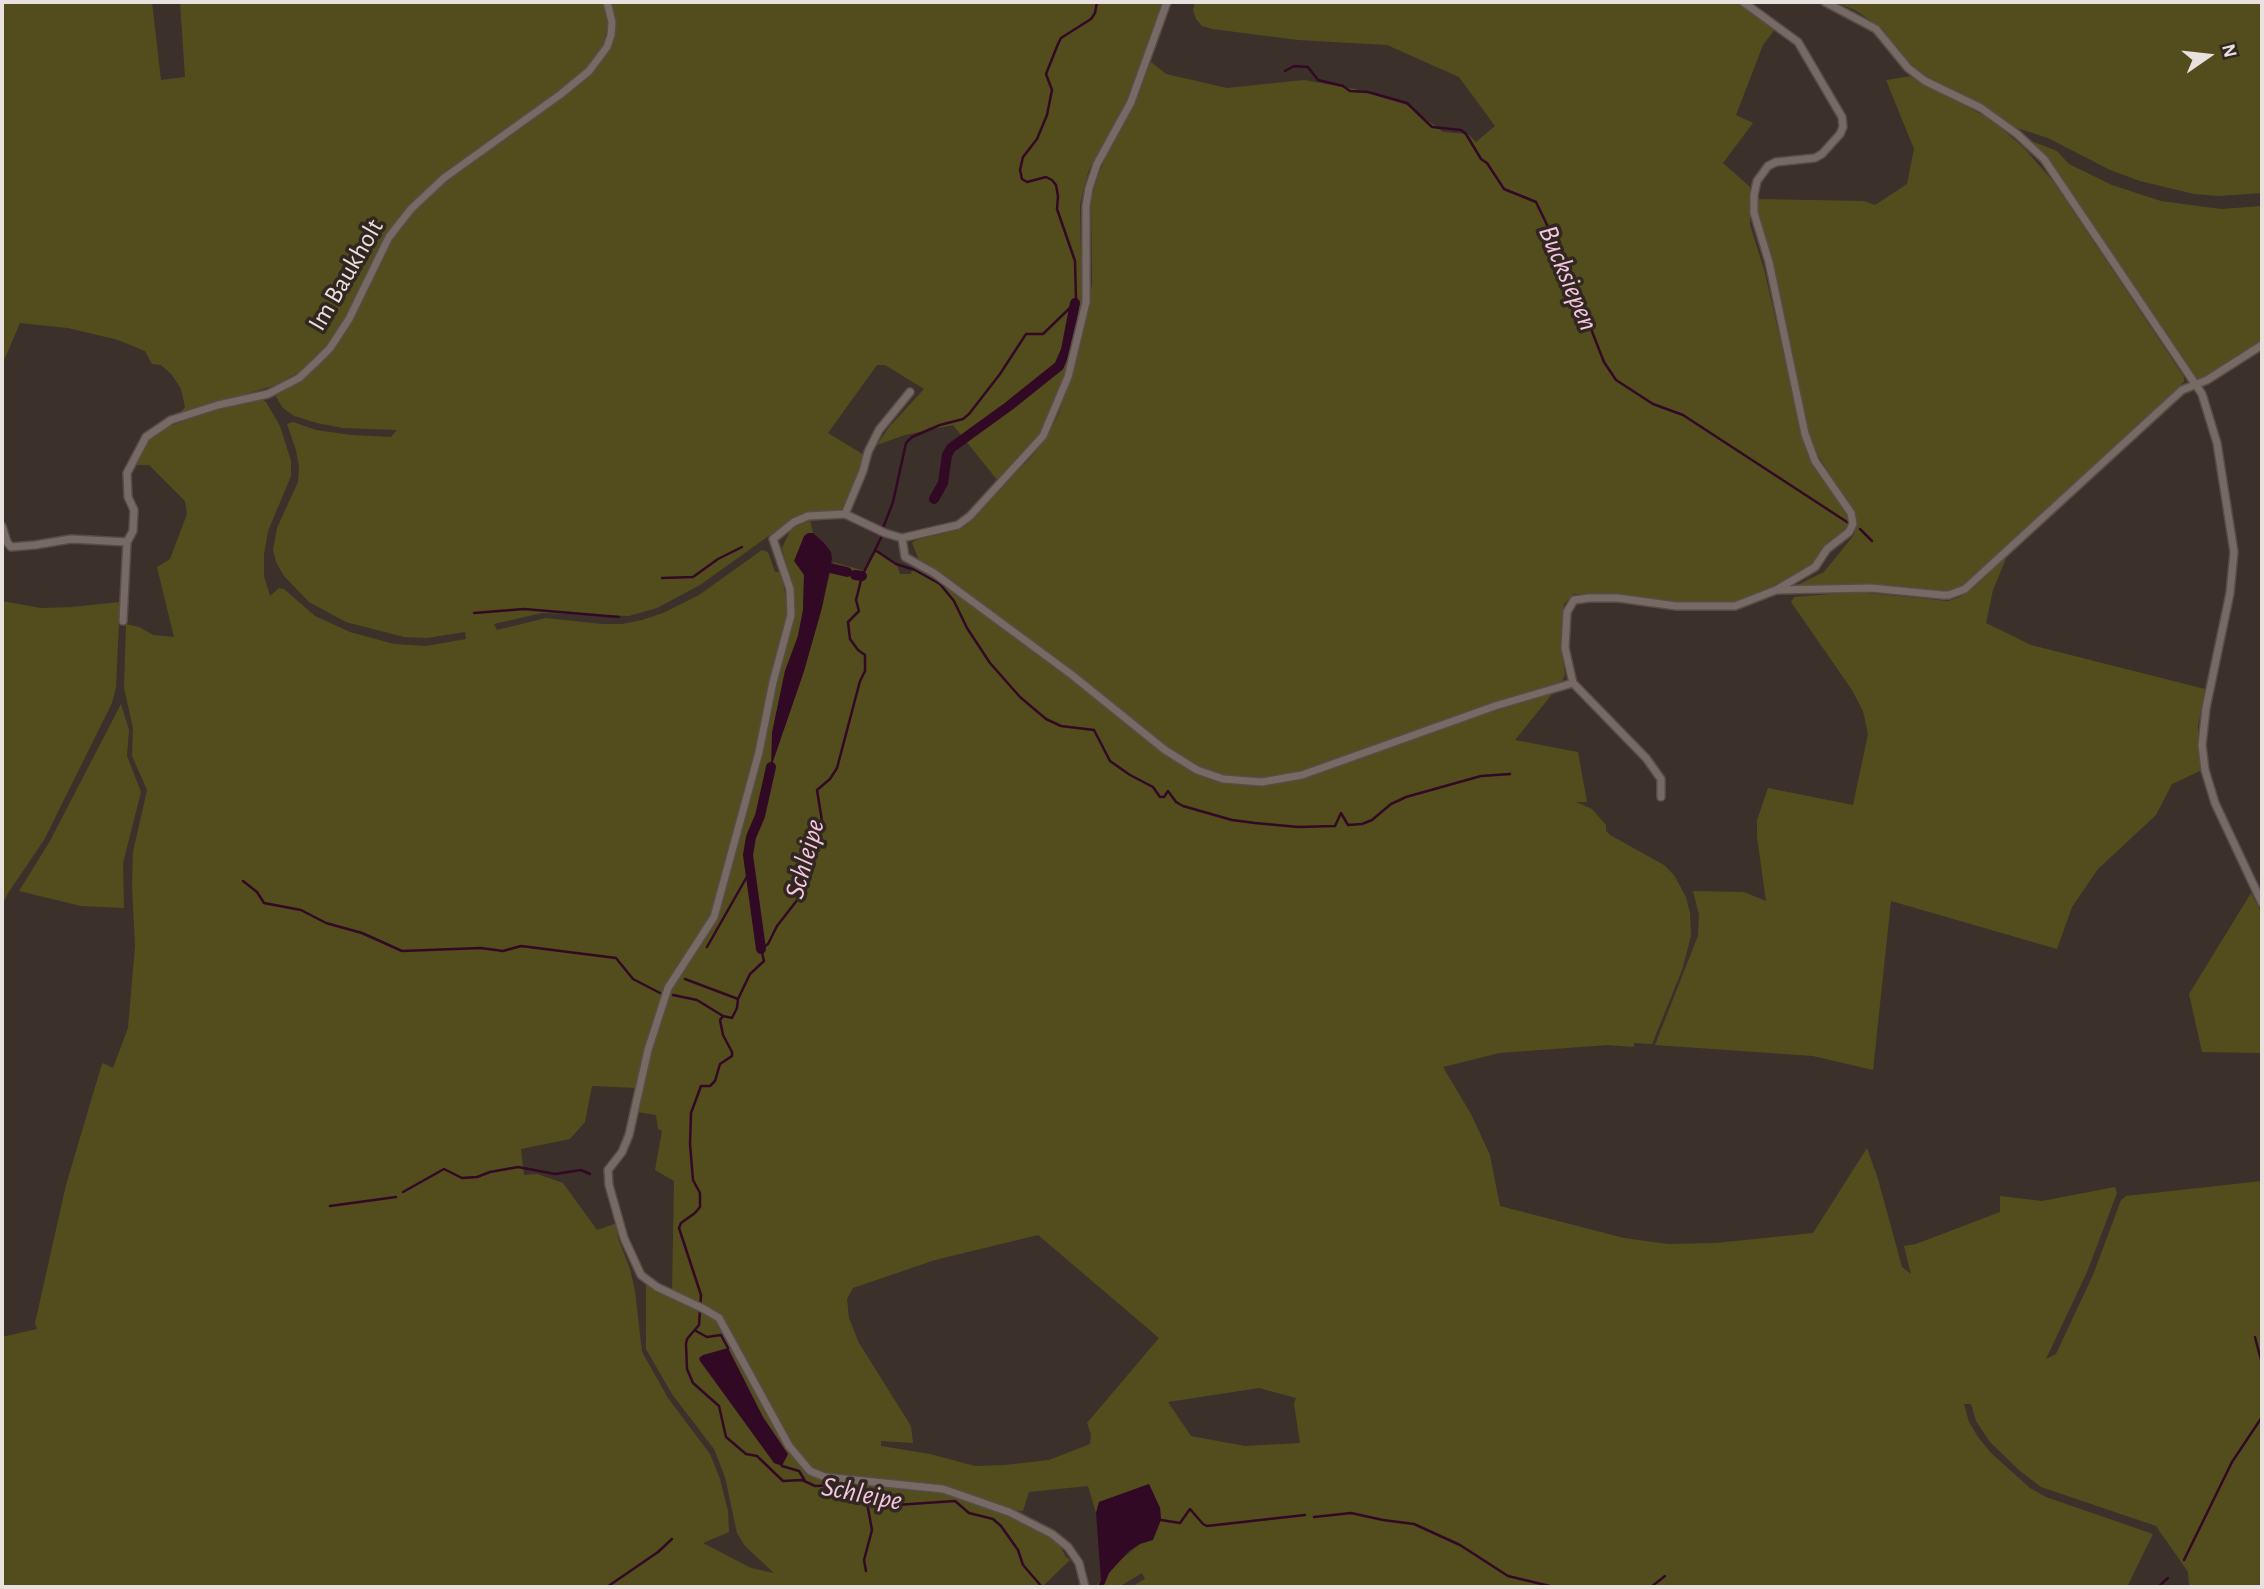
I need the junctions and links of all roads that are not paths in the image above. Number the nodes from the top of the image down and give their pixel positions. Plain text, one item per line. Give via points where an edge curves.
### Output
1 (607, 2) edge
2 (1167, 2) edge
3 (1743, 2) edge
4 (1825, 2) edge
5 (2262, 345) edge
6 (2193, 385) junction
7 (910, 392) dead end
8 (845, 514) junction
9 (2, 526) edge
10 (902, 538) junction
11 (127, 542) junction
12 (1776, 590) junction
13 (124, 621) dead end
14 (1573, 683) junction
15 (1661, 797) dead end
16 (2262, 903) edge
17 (1085, 1587) edge

1 - 11 street, Im Baukholt via 611,35 589,71 444,178 411,209 389,237 349,319 316,362 299,378 268,394 171,420 146,437 127,473 134,510 133,531
2 - 10 street via 1131,102 1088,188 1086,302 1068,377 1049,424 1031,452 970,516 943,530
3 - 12 street via 1798,42 1842,117 1843,127 1822,155 1768,166 1754,195 1754,213 1769,262 1805,434 1815,461 1853,520 1849,532 1832,544 1815,567
4 - 6 street via 1876,29 1908,68 1981,108 2044,159
5 - 6 street
6 - 12 street via 2182,390 1965,589 1949,595 1871,587
6 - 16 street via 2210,413 2234,552 2206,708 2205,770 2215,803
7 - 8 street via 879,430
8 - 10 street
8 - 17 street via 808,516 774,539 790,589 791,615 760,752 714,916 668,988 629,1135 608,1170 609,1185 624,1238 641,1275 719,1318 789,1446 810,1471 825,1477 943,1489 1009,1512 1068,1547 1079,1563
9 - 11 street via 11,547 71,539
10 - 14 street via 905,557 934,573 1072,675 1165,750 1197,770 1223,779 1262,782 1302,775
11 - 13 street, Im Baukholt
12 - 14 street via 1735,606 1574,600 1567,612 1565,648
14 - 15 street via 1646,758 1661,779

